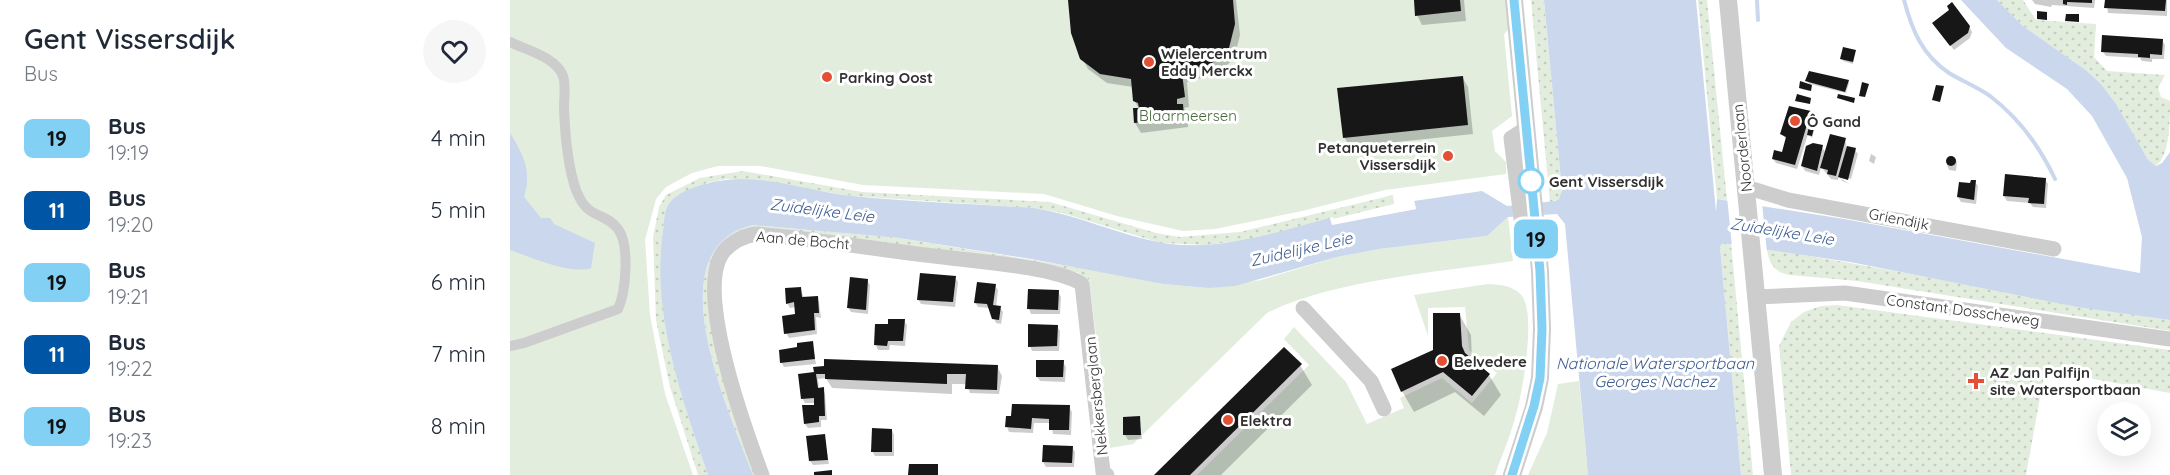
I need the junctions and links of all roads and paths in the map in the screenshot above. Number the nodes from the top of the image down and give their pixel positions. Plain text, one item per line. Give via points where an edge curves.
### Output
1 (1514, 0) edge
2 (1728, 0) edge
3 (510, 42) edge
4 (1746, 191) junction
5 (2054, 249) dead end
6 (1756, 297) junction
7 (1304, 309) dead end
8 (1087, 316) joint
9 (2170, 339) edge
10 (510, 346) edge
11 (1384, 410) dead end
12 (762, 475) edge
13 (1107, 475) edge
14 (1512, 475) edge
15 (1773, 475) edge

1 - 14 street via 1525,129 1525,195 1542,299 1540,378 1526,438
2 - 4 street, Noorderlaan
3 - 10 street via 554,62 563,76 567,152 576,189 583,206 618,230 624,243 625,270 624,296 618,309
4 - 5 street, Griendijk
4 - 6 street, Noorderlaan
6 - 9 street, Constant Dosscheweg via 1845,293
6 - 15 street, Noorderlaan
7 - 11 street via 1371,381
8 - 12 street, Aan de Bocht via 1085,286 1070,276 824,240 745,236 723,252 714,288 729,374
8 - 13 street, Nekkersberglaan via 1103,472

